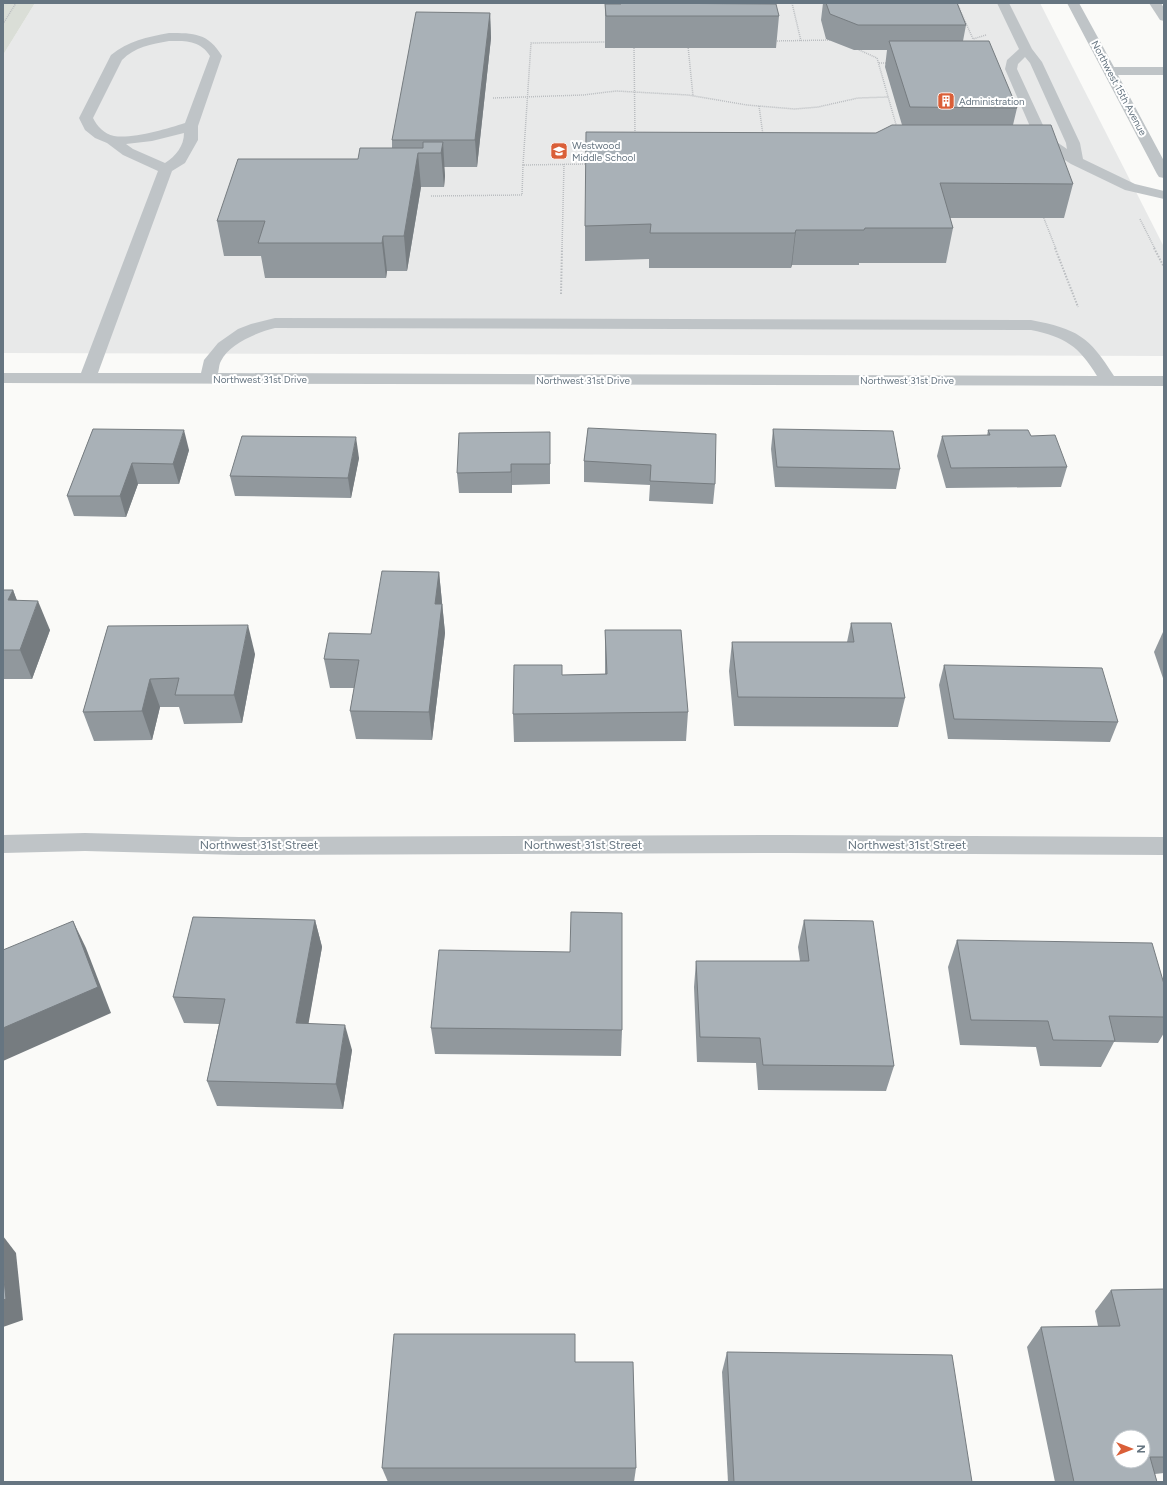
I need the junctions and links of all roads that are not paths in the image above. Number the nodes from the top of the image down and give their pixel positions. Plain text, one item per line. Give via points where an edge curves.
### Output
1 (1003, 3) edge
2 (1073, 3) edge
3 (1155, 3) edge
4 (1164, 17) edge
5 (1026, 50) junction
6 (1109, 71) junction
7 (1164, 71) edge
8 (191, 126) junction
9 (112, 140) junction
10 (1076, 161) junction
11 (166, 169) junction
12 (1164, 174) edge
13 (1164, 194) edge
14 (3, 378) edge
15 (87, 379) junction
16 (209, 379) junction
17 (1109, 381) junction
18 (1164, 381) edge
19 (3, 844) edge
20 (1164, 846) edge

1 - 5 street
2 - 6 street, Northwest 15th Avenue
3 - 4 street
5 - 10 street via 1036,62 1074,143
5 - 10 street via 1012,64 1011,69 1042,138
6 - 7 street
6 - 12 street, Northwest 15th Avenue
8 - 9 street via 144,138
8 - 9 street via 216,56 215,50 190,37 152,40 126,50 117,58 86,118 90,127
8 - 11 street via 191,140 180,160
9 - 11 street via 128,152
10 - 13 street via 1130,187
11 - 15 street
14 - 15 street, Northwest 31st Drive
15 - 16 street, Northwest 31st Drive
16 - 17 street, Northwest 31st Drive
16 - 17 street via 212,360 224,347 244,333 275,323 291,323 1031,325 1058,330 1081,342 1094,356
17 - 18 street, Northwest 31st Drive
19 - 20 street, Northwest 31st Street via 85,842 239,846

